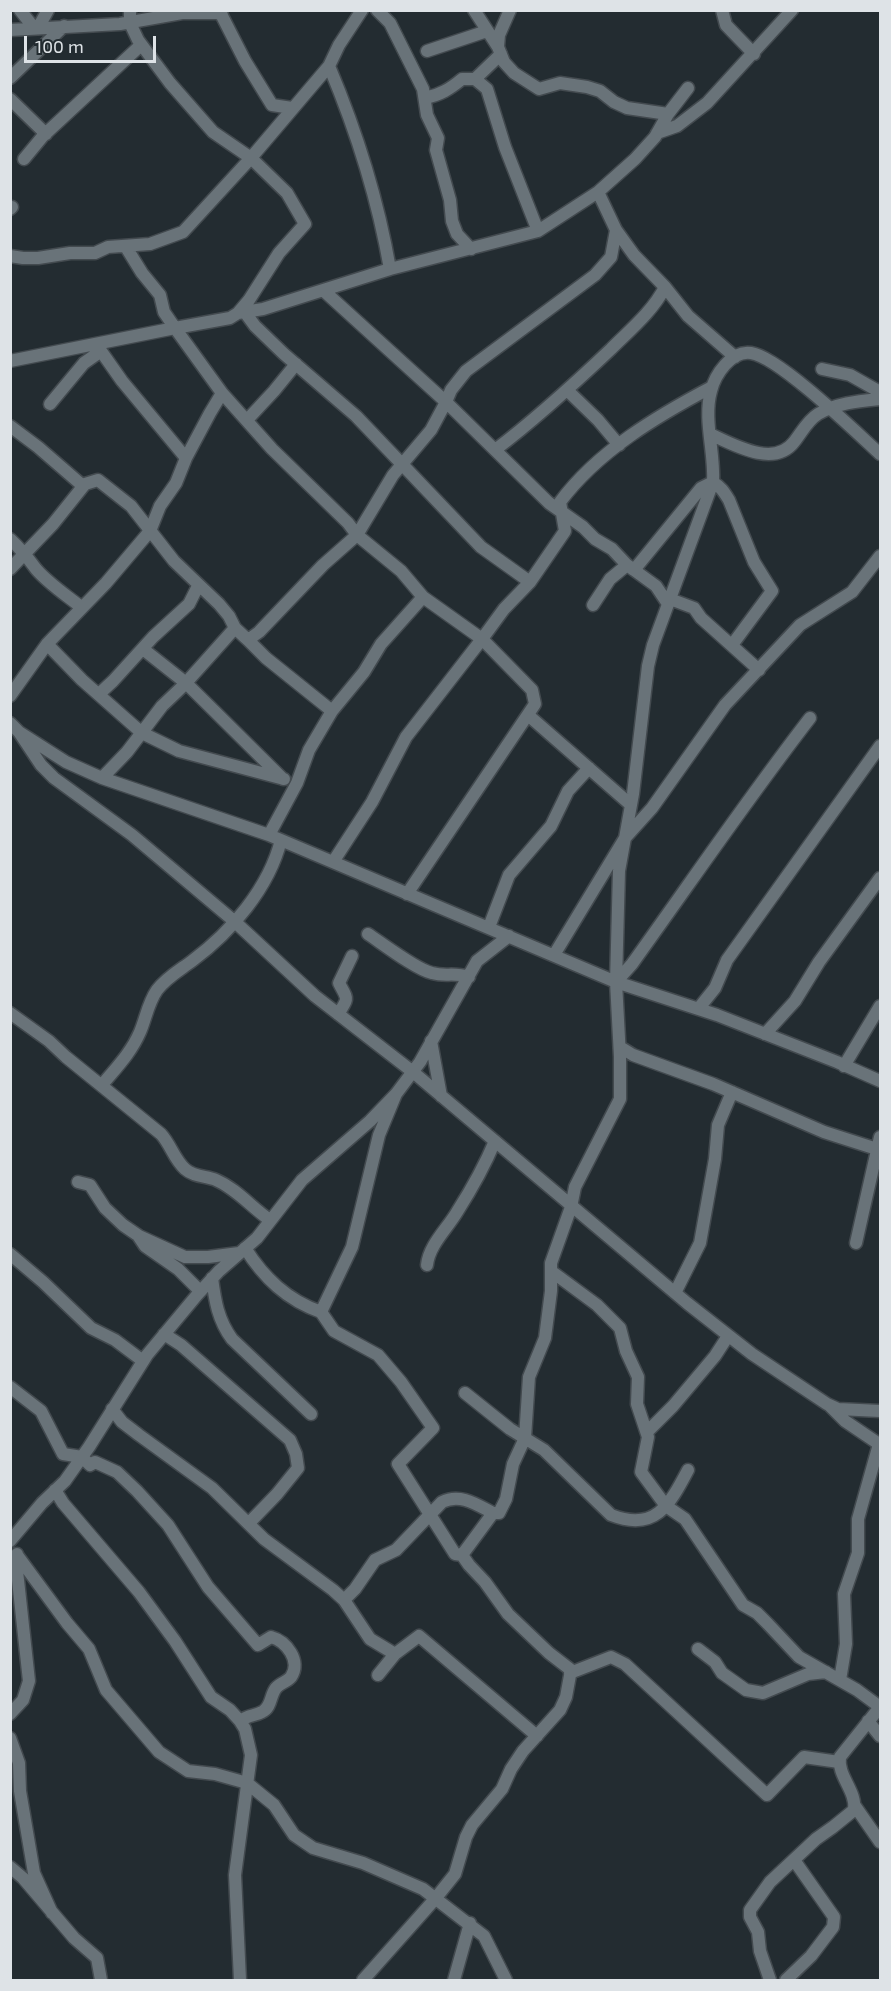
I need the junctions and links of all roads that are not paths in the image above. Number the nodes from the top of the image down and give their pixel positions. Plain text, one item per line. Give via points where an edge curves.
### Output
1 (20, 10) edge
2 (48, 10) edge
3 (362, 10) edge
4 (377, 10) edge
5 (474, 10) edge
6 (510, 10) edge
7 (722, 10) edge
8 (792, 10) edge
9 (220, 13) edge
10 (130, 17) edge
11 (64, 26) junction
12 (36, 28) junction
13 (10, 30) edge
14 (488, 31) junction
15 (141, 45) junction
16 (427, 51) dead end
17 (500, 51) junction
18 (754, 54) junction
19 (329, 66) junction
20 (10, 78) edge
21 (475, 79) junction
22 (688, 88) dead end
23 (425, 98) junction
24 (10, 99) edge
25 (292, 108) junction
26 (668, 114) junction
27 (657, 133) junction
28 (46, 134) junction
29 (251, 158) junction
30 (24, 159) dead end
31 (598, 192) junction
32 (616, 230) junction
33 (538, 231) junction
34 (126, 247) junction
35 (471, 249) junction
36 (634, 255) junction
37 (10, 256) edge
38 (611, 257) junction
39 (390, 270) junction
40 (261, 281) junction
41 (665, 287) junction
42 (324, 291) junction
43 (279, 304) junction
44 (241, 312) junction
45 (175, 328) junction
46 (99, 348) junction
47 (735, 357) junction
48 (10, 361) edge
49 (296, 364) junction
50 (822, 369) dead end
51 (712, 387) junction
52 (567, 390) junction
53 (880, 392) edge
54 (222, 393) junction
55 (880, 399) edge
56 (446, 402) junction
57 (50, 404) dead end
58 (829, 408) junction
59 (247, 420) junction
60 (10, 426) edge
61 (710, 434) junction
62 (619, 445) junction
63 (495, 450) junction
64 (880, 454) edge
65 (186, 458) junction
66 (402, 466) junction
67 (712, 482) junction
68 (83, 486) junction
69 (563, 514) junction
70 (150, 531) junction
71 (357, 534) junction
72 (10, 539) edge
73 (25, 552) junction
74 (880, 556) edge
75 (630, 568) junction
76 (10, 569) edge
77 (530, 582) junction
78 (198, 586) junction
79 (423, 597) junction
80 (669, 601) junction
81 (593, 605) dead end
82 (81, 608) junction
83 (235, 628) junction
84 (482, 639) junction
85 (248, 640) junction
86 (47, 644) junction
87 (732, 645) junction
88 (143, 649) junction
89 (759, 669) junction
90 (186, 683) junction
91 (99, 694) junction
92 (10, 696) edge
93 (332, 711) junction
94 (528, 715) junction
95 (810, 718) dead end
96 (15, 727) edge
97 (142, 733) junction
98 (880, 746) edge
99 (589, 768) junction
100 (102, 778) junction
101 (284, 779) junction
102 (292, 791) junction
103 (631, 805) junction
104 (275, 838) junction
105 (625, 838) junction
106 (333, 862) junction
107 (880, 878) edge
108 (407, 894) junction
109 (234, 921) junction
110 (489, 927) junction
111 (368, 934) dead end
112 (509, 936) junction
113 (554, 955) junction
114 (352, 956) dead end
115 (469, 977) junction
116 (616, 982) junction
117 (880, 1006) edge
118 (699, 1008) junction
119 (10, 1012) edge
120 (338, 1014) junction
121 (765, 1034) junction
122 (430, 1041) junction
123 (620, 1047) junction
124 (844, 1066) junction
125 (413, 1072) junction
126 (880, 1081) edge
127 (102, 1084) junction
128 (732, 1092) junction
129 (396, 1094) junction
130 (441, 1096) junction
131 (495, 1141) junction
132 (879, 1145) edge
133 (78, 1182) dead end
134 (571, 1207) junction
135 (270, 1220) junction
136 (138, 1236) junction
137 (856, 1243) dead end
138 (242, 1250) junction
139 (10, 1254) edge
140 (427, 1265) dead end
141 (551, 1271) junction
142 (212, 1278) junction
143 (200, 1291) junction
144 (675, 1293) junction
145 (321, 1312) junction
146 (164, 1334) junction
147 (728, 1336) junction
148 (143, 1361) junction
149 (10, 1387) edge
150 (465, 1393) dead end
151 (827, 1404) junction
152 (112, 1409) junction
153 (880, 1411) edge
154 (311, 1414) dead end
155 (647, 1432) junction
156 (525, 1438) junction
157 (880, 1443) edge
158 (82, 1457) junction
159 (688, 1470) dead end
160 (55, 1491) junction
161 (666, 1506) junction
162 (492, 1514) junction
163 (431, 1515) junction
164 (249, 1522) junction
165 (10, 1541) edge
166 (14, 1550) edge
167 (462, 1555) junction
168 (344, 1600) junction
169 (698, 1649) dead end
170 (395, 1654) junction
171 (828, 1672) junction
172 (570, 1673) junction
173 (378, 1675) dead end
174 (840, 1680) junction
175 (880, 1707) edge
176 (10, 1714) edge
177 (240, 1721) junction
178 (868, 1721) junction
179 (537, 1736) junction
180 (880, 1736) edge
181 (10, 1738) edge
182 (839, 1762) junction
183 (247, 1783) junction
184 (855, 1806) junction
185 (880, 1842) edge
186 (794, 1860) junction
187 (10, 1867) edge
188 (435, 1899) junction
189 (52, 1913) junction
190 (470, 1923) junction
191 (101, 1980) edge
192 (240, 1980) edge
193 (363, 1980) edge
194 (454, 1980) edge
195 (506, 1980) edge
196 (770, 1980) edge
197 (786, 1980) edge

1 - 12 street
2 - 12 street
3 - 19 street
4 - 23 street via 390,23
5 - 14 street
6 - 17 street via 500,35
7 - 18 street via 726,25
8 - 18 street
9 - 10 street
9 - 25 street via 272,105
10 - 11 street
10 - 15 street
11 - 12 street
11 - 20 street
12 - 13 street
14 - 16 street
14 - 17 street
15 - 28 street
15 - 29 street via 213,132
17 - 21 street
17 - 26 street via 514,73 539,90 560,83 587,87 627,108
18 - 27 street via 707,103 677,126
19 - 25 street
19 - 39 street via 357,142
21 - 23 street via 462,79 450,89
21 - 33 street via 492,99 505,147
22 - 26 street
23 - 35 street via 427,115 438,138 436,150 452,221 457,234
24 - 28 street
25 - 29 street
26 - 27 street
27 - 31 street
28 - 30 street
29 - 34 street via 183,232 150,244
29 - 40 street via 286,193 305,224
31 - 32 street
31 - 33 street
32 - 36 street
32 - 38 street
33 - 35 street
34 - 37 street via 38,258
34 - 45 street via 160,295 164,312
35 - 39 street
36 - 38 street
36 - 41 street
38 - 56 street via 595,275 466,371
39 - 42 street
40 - 43 street via 263,292
40 - 44 street
41 - 47 street via 688,316
41 - 52 street via 635,325
42 - 43 street
42 - 56 street
43 - 44 street
44 - 45 street via 230,318
44 - 49 street
45 - 46 street
45 - 54 street
46 - 48 street
46 - 57 street
46 - 65 street
47 - 51 street
47 - 58 street via 749,352 766,358
49 - 59 street
49 - 66 street via 356,416
50 - 53 street via 850,375
51 - 61 street
51 - 62 street via 674,407
52 - 62 street
52 - 63 street
54 - 59 street
54 - 65 street
55 - 58 street
56 - 63 street
56 - 66 street via 431,430
58 - 61 street via 809,421 783,453 756,451
58 - 64 street
59 - 71 street
60 - 68 street
61 - 67 street
62 - 69 street via 573,485 560,502
63 - 69 street
65 - 70 street
66 - 71 street
66 - 77 street via 481,547
67 - 75 street via 701,488
67 - 80 street
67 - 87 street via 724,491 754,562 772,591
68 - 70 street via 98,480 131,506
68 - 73 street
69 - 75 street via 612,549
69 - 77 street via 565,531
70 - 78 street
70 - 82 street
71 - 79 street via 401,571
71 - 85 street
72 - 73 street
73 - 76 street
73 - 82 street via 37,569
74 - 89 street via 852,591 800,625
75 - 80 street via 656,586
75 - 81 street via 610,579
77 - 84 street
78 - 83 street via 219,604
78 - 88 street via 189,603
79 - 84 street
79 - 93 street
80 - 87 street via 694,608
80 - 103 street via 648,666
82 - 86 street
83 - 85 street
83 - 90 street
84 - 94 street via 532,690 534,704
84 - 106 street via 406,737 372,802
85 - 93 street
86 - 91 street
86 - 92 street
87 - 89 street
88 - 90 street
88 - 91 street
89 - 105 street via 725,705 652,808
90 - 97 street
90 - 101 street
91 - 97 street
93 - 102 street via 309,750
94 - 99 street
94 - 108 street
95 - 116 street
96 - 100 street via 66,762
96 - 109 street via 54,778 132,835
97 - 100 street
97 - 101 street via 179,751
98 - 118 street via 727,960 715,988
99 - 103 street
99 - 110 street via 568,790 551,826 509,875
100 - 104 street
101 - 102 street
102 - 104 street
103 - 105 street
104 - 106 street
104 - 109 street via 272,868
105 - 113 street
105 - 116 street via 619,871
106 - 108 street
107 - 121 street via 795,1001
108 - 110 street
109 - 120 street
109 - 127 street via 220,938 158,989 130,1049
110 - 112 street
111 - 115 street via 426,971
112 - 113 street
112 - 115 street via 477,961
113 - 116 street
114 - 120 street via 340,978 346,998
115 - 122 street
116 - 118 street
116 - 123 street
117 - 124 street
118 - 121 street
119 - 127 street
120 - 125 street
121 - 124 street
122 - 125 street
122 - 130 street
123 - 128 street
123 - 134 street via 620,1099 575,1187
124 - 126 street
125 - 129 street
125 - 130 street
127 - 135 street via 161,1134 188,1172 215,1179
128 - 132 street via 824,1132
128 - 144 street via 718,1125 700,1243
129 - 135 street via 302,1180
129 - 145 street via 380,1135 352,1247
130 - 131 street
131 - 134 street
131 - 140 street via 458,1211 429,1253
132 - 137 street
133 - 136 street via 90,1185 105,1208
134 - 141 street
134 - 144 street
135 - 138 street
136 - 138 street via 185,1257
136 - 143 street
138 - 142 street
138 - 145 street via 283,1293
139 - 148 street via 91,1328
141 - 155 street via 621,1328 621,1339 638,1377 637,1404
141 - 156 street via 545,1338 529,1377
142 - 143 street
142 - 154 street via 215,1305 224,1329
143 - 146 street
144 - 147 street
145 - 163 street via 334,1331 378,1355 433,1428 398,1464
146 - 148 street
146 - 164 street via 182,1345 290,1440 298,1468
147 - 151 street
147 - 155 street via 673,1406
148 - 152 street
149 - 158 street via 41,1411 63,1454
150 - 156 street
151 - 153 street
151 - 157 street via 845,1421
152 - 158 street
152 - 164 street via 122,1422 198,1476
155 - 161 street via 641,1472
156 - 161 street via 544,1450 611,1515 625,1521 645,1521
156 - 162 street via 513,1464 506,1499 499,1513
157 - 174 street via 858,1520 858,1553 844,1594 846,1644
158 - 160 street
158 - 177 street via 90,1465 95,1462 117,1472 137,1491 168,1526 208,1587 258,1645 271,1636 282,1640 290,1650 294,1664 289,1680 275,1688 270,1704 262,1712
159 - 161 street
160 - 165 street
160 - 177 street via 139,1592 211,1697
161 - 171 street via 686,1519 743,1605 757,1613 799,1657
162 - 163 street via 473,1503 450,1498
162 - 167 street
163 - 167 street via 455,1554
163 - 168 street via 396,1550 375,1560
164 - 168 street via 264,1539
166 - 176 street via 29,1681 23,1700
166 - 183 street via 89,1649 106,1690 159,1752 188,1771
167 - 172 street via 508,1614
168 - 170 street via 370,1639
169 - 171 street via 746,1690 763,1693 808,1674
170 - 173 street
170 - 179 street via 418,1636
171 - 174 street
172 - 179 street via 567,1697
172 - 182 street via 611,1657 625,1664 767,1795 804,1757
174 - 175 street
175 - 178 street
177 - 183 street via 251,1755
178 - 180 street
178 - 182 street
179 - 188 street via 515,1761 502,1789 472,1825 459,1867
181 - 189 street via 19,1763 34,1874
182 - 184 street
183 - 188 street via 274,1805 294,1835 313,1848 363,1863 423,1889
183 - 192 street via 235,1875
184 - 185 street
184 - 186 street via 852,1813
186 - 196 street via 770,1882 749,1913
186 - 197 street via 834,1917 833,1928
187 - 189 street
188 - 190 street
188 - 193 street
189 - 191 street via 97,1958
190 - 194 street
190 - 195 street via 484,1936

